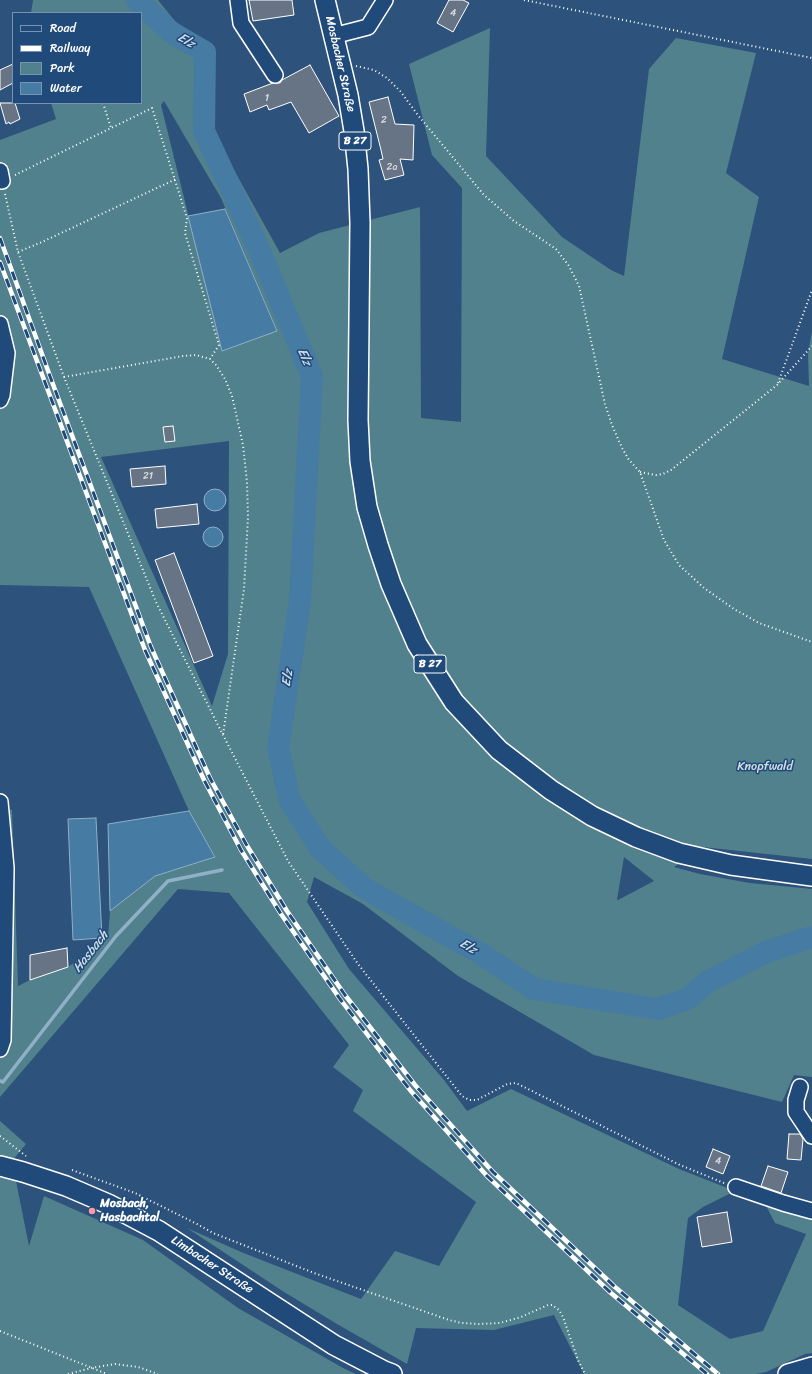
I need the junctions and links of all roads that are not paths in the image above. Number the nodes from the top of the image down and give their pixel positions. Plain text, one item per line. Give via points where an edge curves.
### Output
1 (238, 0) edge
2 (325, 0) edge
3 (385, 0) edge
4 (334, 36) junction
5 (275, 75) dead end
6 (0, 324) edge
7 (0, 400) edge
8 (0, 802) edge
9 (812, 876) edge
10 (0, 1049) edge
11 (800, 1087) dead end
12 (812, 1136) edge
13 (0, 1166) edge
14 (736, 1187) road end
15 (812, 1211) edge
16 (812, 1367) edge
17 (392, 1374) edge
18 (788, 1374) edge

1 - 5 street via 241,23
2 - 4 main road, Mosbacher Straße / B 27
3 - 4 street via 368,26
4 - 9 main road, Mosbacher Straße / B 27 via 348,95 358,169 360,461 367,507 378,545 391,584 417,644 454,702 499,750 551,790 592,816 636,837 679,853 731,865
6 - 7 street via 7,353
8 - 10 street via 6,868 3,1040
11 - 12 street via 796,1112
13 - 17 main road, Limbacher Straße via 66,1186 108,1204 159,1231 334,1345
14 - 15 street
16 - 18 main road

